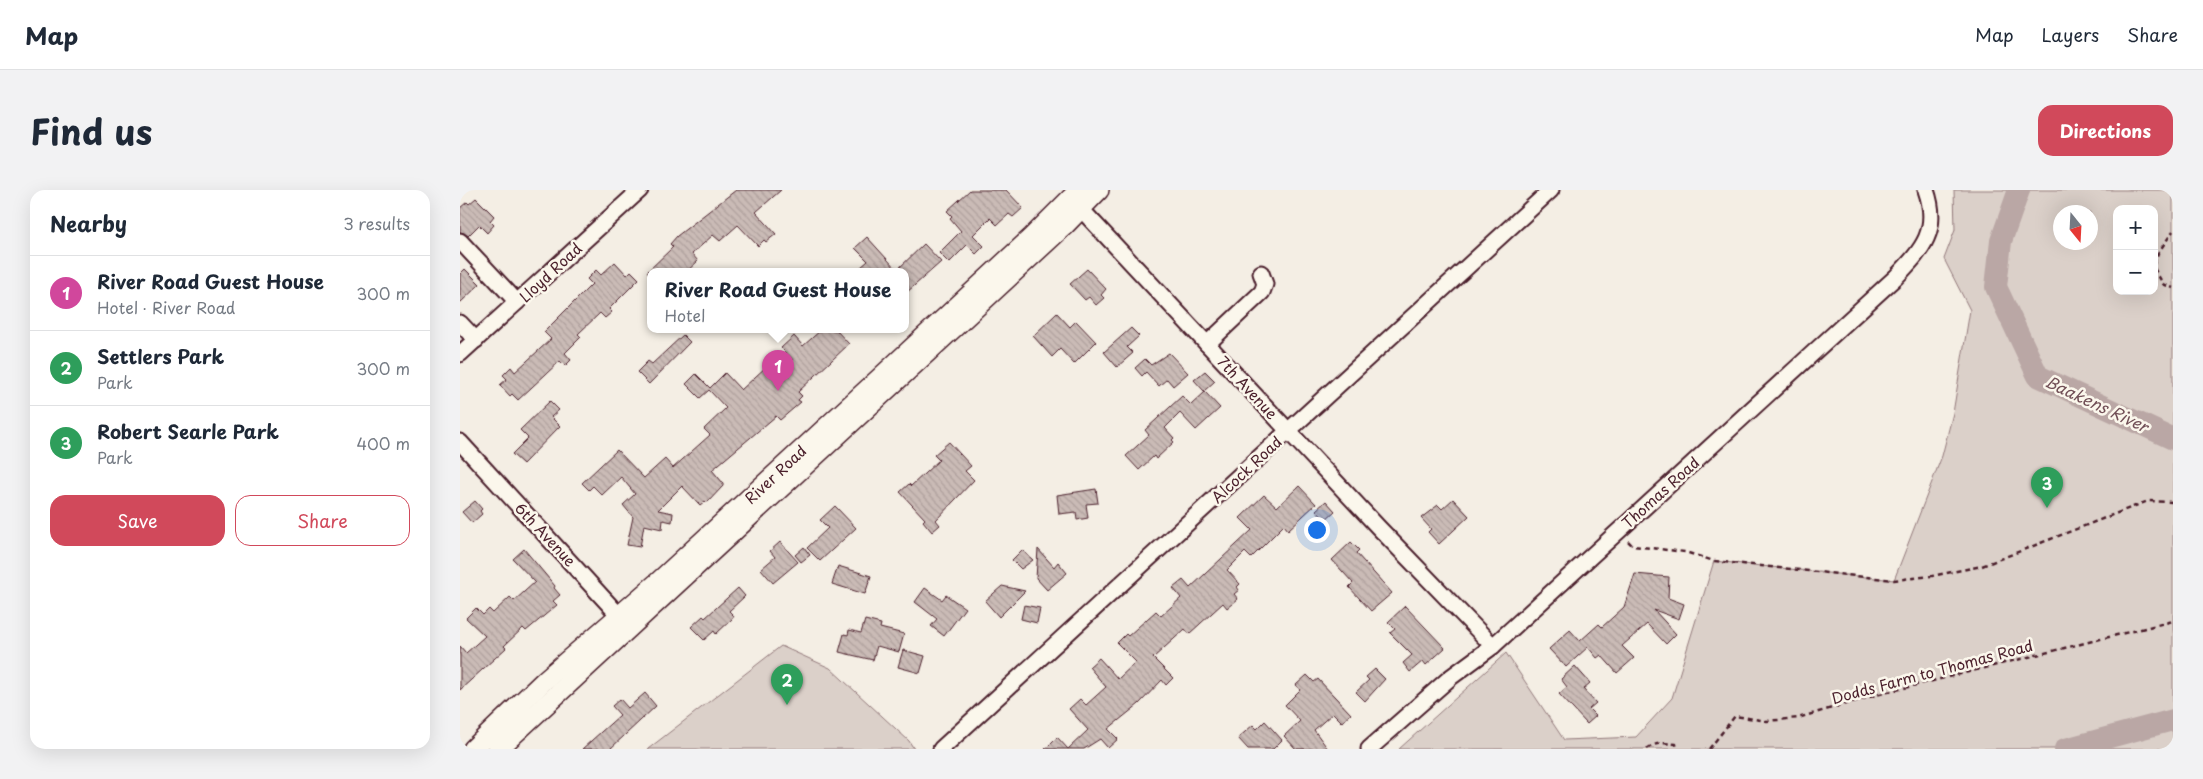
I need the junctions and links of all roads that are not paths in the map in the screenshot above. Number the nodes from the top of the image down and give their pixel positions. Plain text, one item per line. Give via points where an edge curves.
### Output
1 (640, 190) edge
2 (1099, 190) edge
3 (1551, 190) edge
4 (1926, 190) edge
5 (1076, 196) edge
6 (460, 241) edge
7 (1261, 273) dead end
8 (517, 302) junction
9 (460, 323) edge
10 (476, 340) junction
11 (1207, 344) junction
12 (460, 354) edge
13 (1288, 431) junction
14 (460, 442) edge
15 (625, 621) junction
16 (1493, 646) junction
17 (551, 687) junction
18 (473, 749) edge
19 (498, 749) edge
20 (942, 749) edge
21 (1369, 749) edge

1 - 8 street, Lloyd Road
2 - 5 main road, River Road
3 - 13 street, Alcock Road
4 - 16 street, Thomas Road via 1932,220 1917,255
5 - 11 street, 7th Avenue
5 - 15 main road, River Road via 922,349
6 - 8 street
7 - 11 street via 1265,284 1262,292
8 - 10 street, Lloyd Road
9 - 10 street
10 - 12 street, Lloyd Road
11 - 13 street, 7th Avenue
13 - 16 street, 7th Avenue
13 - 20 street, Alcock Road
14 - 15 street, 6th Avenue
15 - 17 main road, River Road
16 - 21 street, Thomas Road
17 - 18 main road, River Road
17 - 19 main road, River Road

